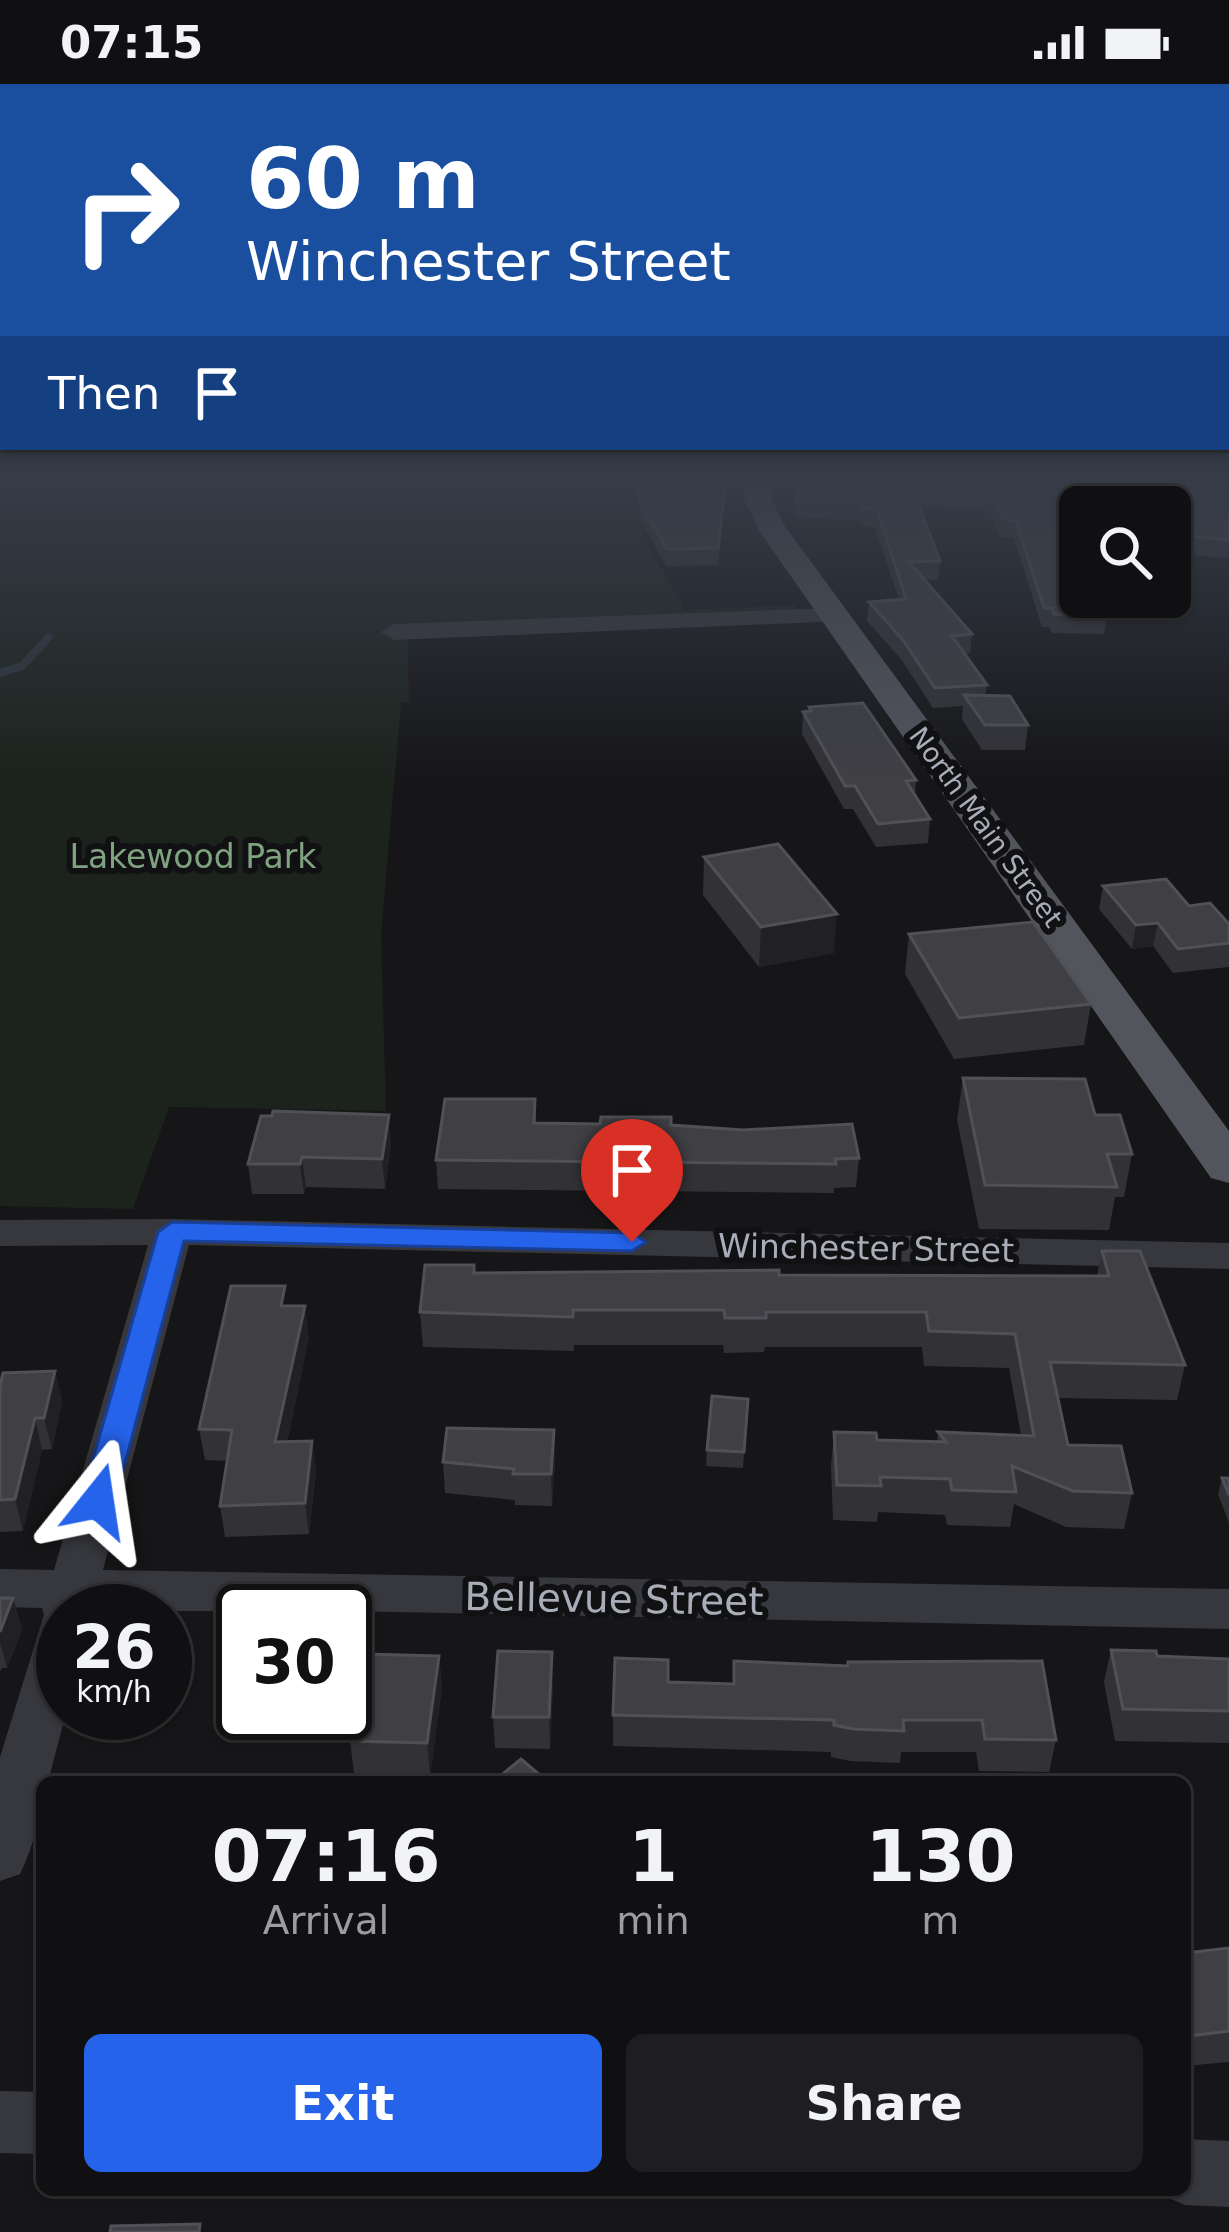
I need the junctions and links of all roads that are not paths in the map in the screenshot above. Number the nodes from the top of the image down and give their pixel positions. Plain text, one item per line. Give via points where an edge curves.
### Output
1 (810, 581) edge
2 (834, 616) junction
3 (394, 632) dead end
4 (1229, 1167) edge
5 (172, 1232) junction
6 (0, 1233) edge
7 (1229, 1256) edge
8 (75, 1584) edge
9 (0, 1588) edge
10 (36, 1599) edge
11 (192, 1609) edge
12 (1229, 1609) edge
13 (36, 1725) edge
14 (0, 1856) edge
15 (0, 2122) edge
16 (36, 2123) edge
17 (1191, 2172) edge
18 (1229, 2174) edge

1 - 2 main road, North Main Street
2 - 3 street
2 - 4 main road, North Main Street
5 - 6 street, Winchester Street
5 - 7 street, Winchester Street
5 - 8 street
9 - 10 street, Bellevue Street
11 - 12 street, Bellevue Street
13 - 14 street
15 - 16 street
17 - 18 street

